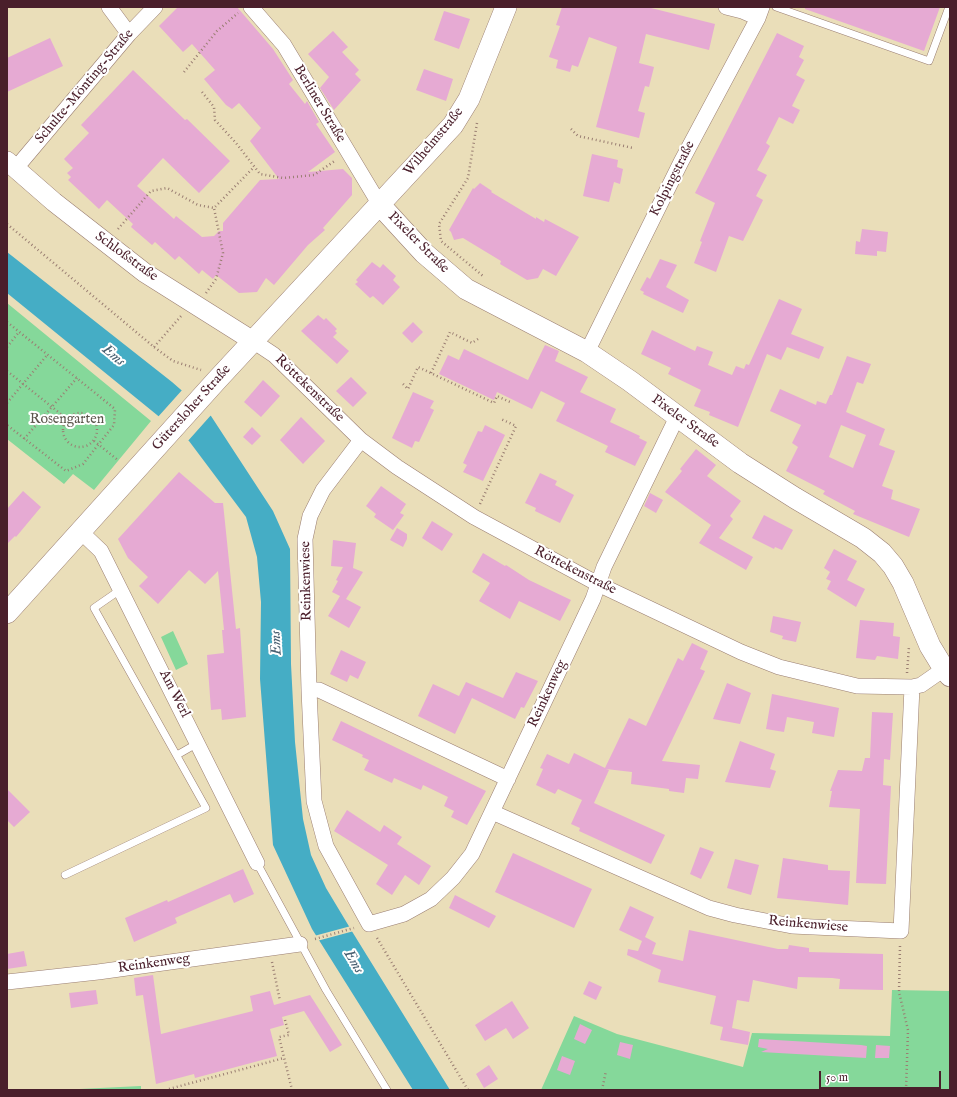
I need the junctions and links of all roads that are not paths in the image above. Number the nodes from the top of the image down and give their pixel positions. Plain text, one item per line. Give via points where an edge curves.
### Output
1 (109, 7) edge
2 (155, 7) edge
3 (506, 7) edge
4 (726, 7) edge
5 (776, 7) edge
6 (949, 7) edge
7 (245, 9) edge
8 (760, 12) edge
9 (129, 34) junction
10 (11, 164) edge
11 (380, 205) junction
12 (253, 341) junction
13 (587, 352) junction
14 (677, 417) junction
15 (361, 440) junction
16 (81, 532) junction
17 (598, 584) junction
18 (120, 590) junction
19 (7, 613) edge
20 (947, 672) edge
21 (909, 687) junction
22 (309, 690) junction
23 (199, 743) junction
24 (177, 755) junction
25 (508, 779) junction
26 (492, 812) junction
27 (257, 863) joint
28 (65, 875) dead end
29 (363, 926) joint
30 (305, 942) junction
31 (7, 982) edge
32 (387, 1090) edge

1 - 9 street
2 - 9 street, Schulte-Mönting-Straße
3 - 11 main road, Wilhelmstraße via 482,68 453,125
4 - 8 street
5 - 6 lane via 930,61
7 - 11 street, Berliner Straße via 284,45
8 - 13 street, Kolpingstraße via 681,162
9 - 10 street, Schulte-Mönting-Straße
10 - 12 street, Schloßstraße via 145,272
11 - 12 main road, Gütersloher Straße
11 - 13 main road, Pixeler Straße via 424,253 466,289
12 - 15 street, Röttekenstraße via 274,355
12 - 16 main road, Gütersloher Straße
13 - 14 main road, Pixeler Straße
14 - 17 street, Reinkenweg
14 - 20 main road, Pixeler Straße via 740,463 863,538 882,553 903,583 930,646
15 - 17 street, Röttekenstraße via 397,467 474,517
15 - 22 street, Reinkenwiese via 323,490 310,516 306,539
16 - 18 street, Am Werl via 101,551
16 - 19 main road, Gütersloher Straße
17 - 21 street, Röttekenstraße via 741,652 779,667 857,686
17 - 25 street, Reinkenweg
18 - 23 street, Am Werl
18 - 24 lane via 94,608
20 - 21 street, Röttekenstraße via 921,685
21 - 26 street, Reinkenwiese via 901,931 792,926 735,915 701,904
22 - 25 street via 320,690
22 - 29 street, Reinkenwiese via 314,801 326,846
23 - 24 lane
23 - 27 street, Am Werl
24 - 28 lane via 206,808
25 - 26 street, Reinkenweg
26 - 29 street, Reinkenweg via 472,854 453,878 431,899 404,914
27 - 30 lane
30 - 31 street, Reinkenweg via 98,972
30 - 32 lane via 326,990

